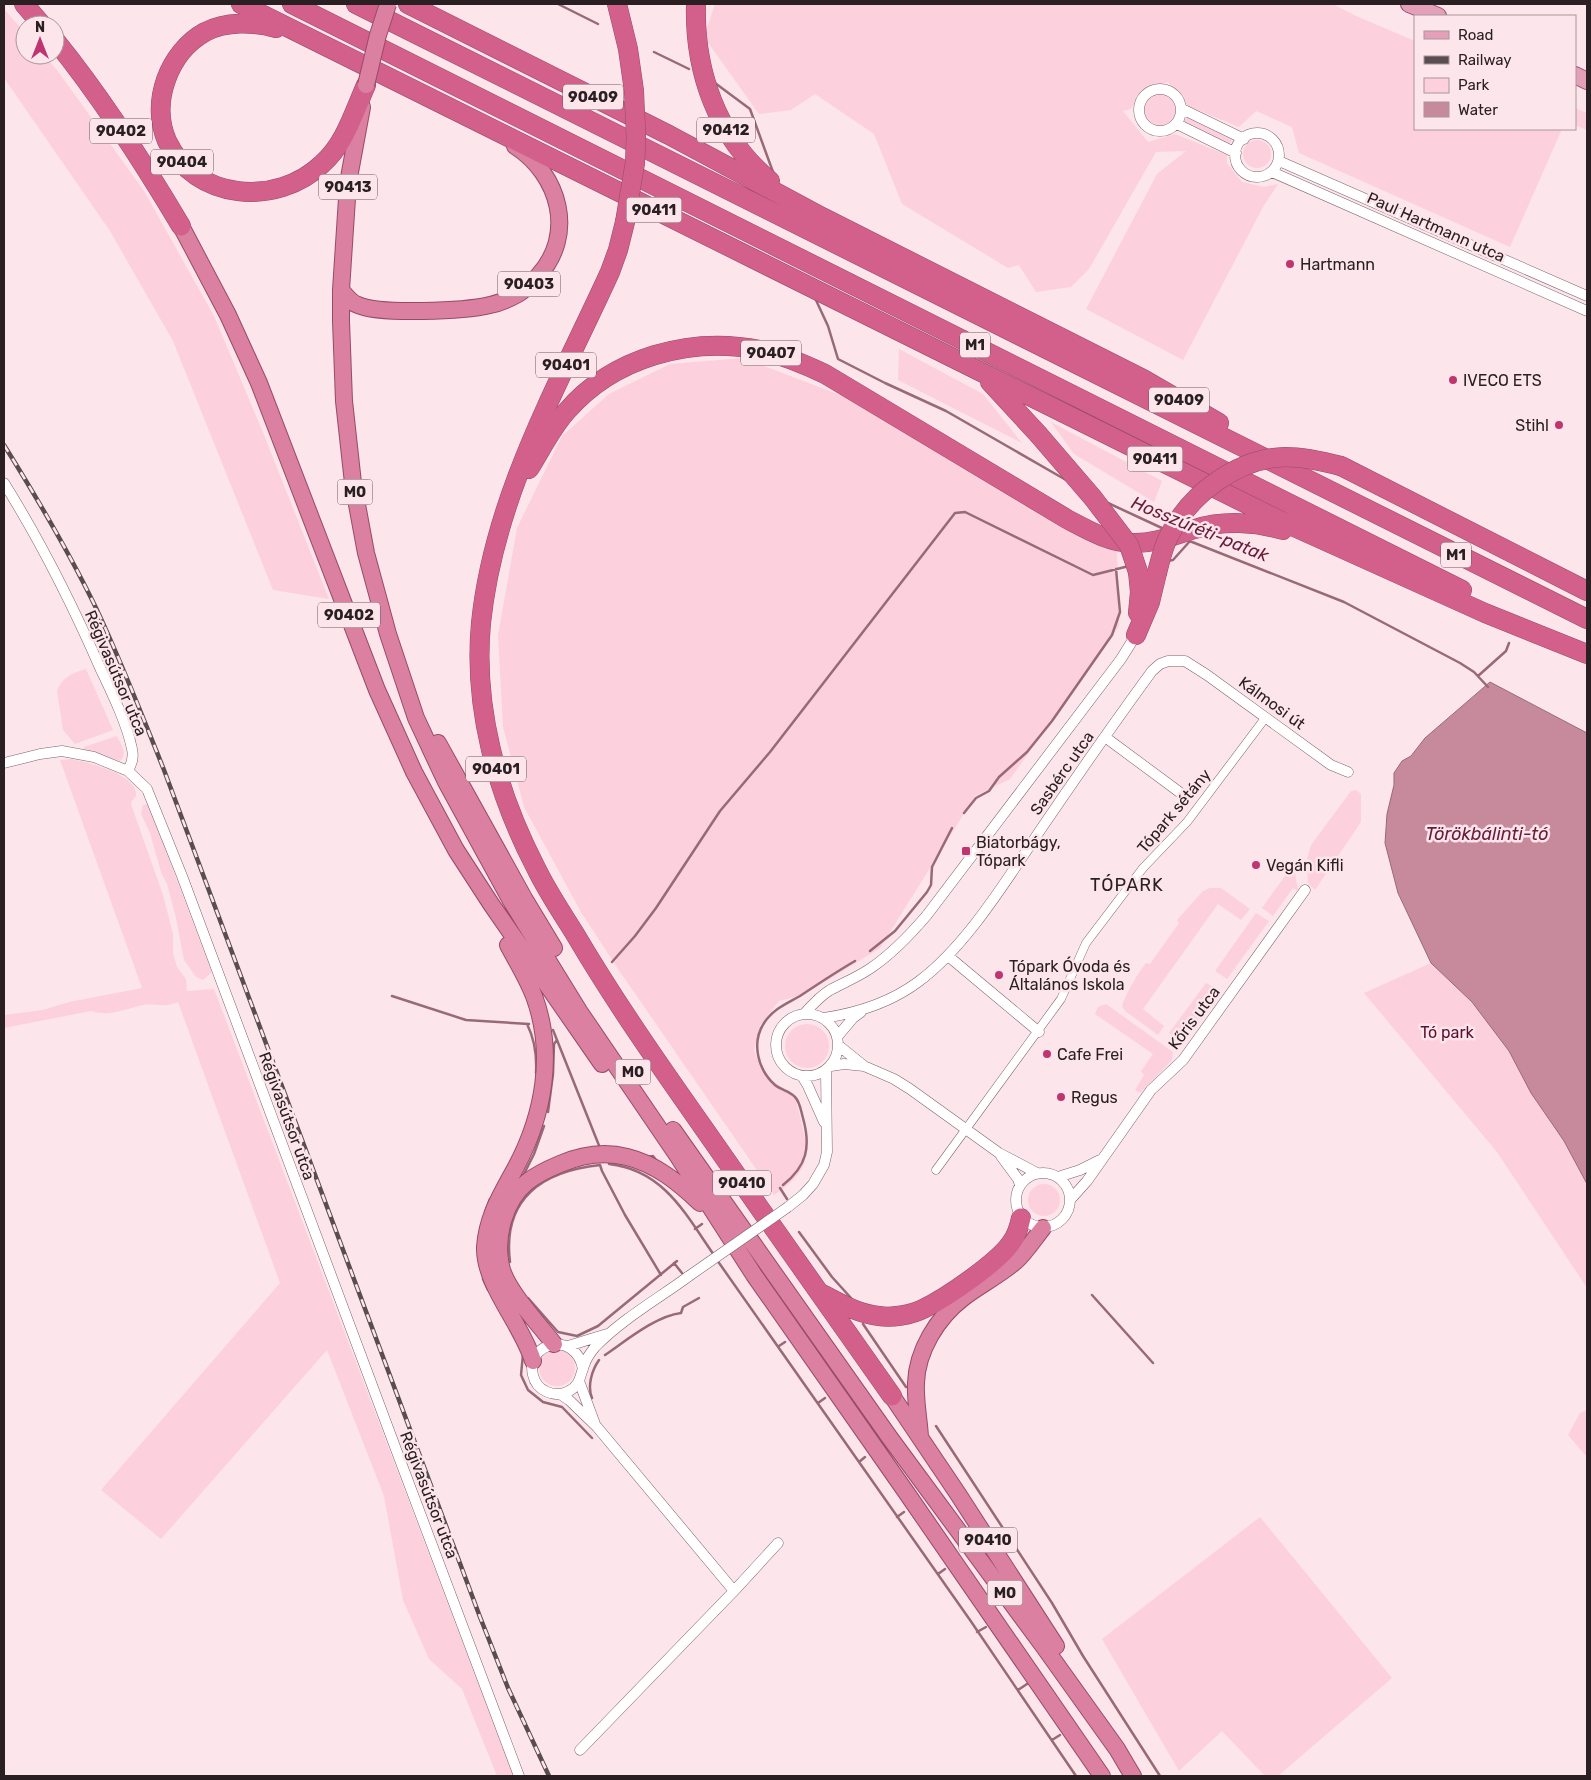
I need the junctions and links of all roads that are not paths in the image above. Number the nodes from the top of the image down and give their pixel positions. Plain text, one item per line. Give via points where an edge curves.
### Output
1 (24, 4) edge
2 (241, 4) edge
3 (292, 4) edge
4 (356, 4) edge
5 (388, 4) edge
6 (408, 4) edge
7 (617, 4) edge
8 (696, 4) edge
9 (1409, 4) edge
10 (33, 15) edge
11 (1436, 15) edge
12 (299, 33) junction
13 (65, 54) edge
14 (366, 85) junction
15 (1182, 110) junction
16 (1176, 124) junction
17 (484, 126) junction
18 (1244, 138) junction
19 (1236, 152) junction
20 (1279, 161) junction
21 (1272, 172) junction
22 (822, 218) junction
23 (181, 226) joint
24 (341, 290) junction
25 (1587, 296) edge
26 (1587, 311) edge
27 (978, 371) junction
28 (4, 483) edge
29 (1327, 489) junction
30 (505, 509) junction
31 (1333, 545) junction
32 (1587, 591) edge
33 (1587, 619) edge
34 (1136, 635) junction
35 (1587, 653) edge
36 (1177, 660) joint
37 (407, 687) junction
38 (1266, 717) junction
39 (1104, 737) junction
40 (4, 763) edge
41 (128, 771) junction
42 (1348, 772) dead end
43 (1186, 797) dead end
44 (536, 869) joint
45 (1305, 890) dead end
46 (491, 904) junction
47 (948, 956) junction
48 (866, 1009) junction
49 (804, 1014) junction
50 (824, 1018) junction
51 (1039, 1032) junction
52 (838, 1041) junction
53 (864, 1066) junction
54 (828, 1068) junction
55 (802, 1076) junction
56 (826, 1126) junction
57 (965, 1128) junction
58 (999, 1153) junction
59 (1101, 1160) junction
60 (936, 1170) dead end
61 (1037, 1173) junction
62 (1058, 1178) junction
63 (1020, 1185) junction
64 (705, 1199) junction
65 (1070, 1200) junction
66 (1022, 1218) junction
67 (720, 1222) junction
68 (1043, 1228) junction
69 (819, 1292) junction
70 (608, 1334) junction
71 (561, 1345) junction
72 (534, 1361) junction
73 (582, 1368) junction
74 (580, 1381) junction
75 (560, 1394) junction
76 (892, 1396) joint
77 (597, 1427) junction
78 (920, 1437) junction
79 (778, 1543) dead end
80 (734, 1591) junction
81 (1116, 1749) junction
82 (580, 1750) dead end
83 (519, 1776) edge
84 (1102, 1776) edge
85 (1133, 1776) edge

1 - 10 highway
2 - 12 highway, 90411
3 - 35 highway, M1
4 - 29 highway, M1
5 - 14 highway, 90413, bridge
6 - 22 highway, 90409 via 669,135
7 - 30 highway, 90401, bridge via 628,49 636,136 625,222 610,272 532,437
8 - 22 highway, 90412 via 701,68 726,129 754,168
9 - 11 main road
12 - 14 highway, 90404 via 263,24 239,24 206,32 181,52 171,65 164,82 162,120 167,140 198,177 223,189 252,192 280,188 301,180 332,154
12 - 17 highway, 90411
13 - 23 highway, 90402 via 111,116
14 - 24 highway, 90413 via 348,183
15 - 16 street
15 - 16 street via 1179,100 1167,90 1153,90 1142,98 1139,116 1148,128 1159,132
15 - 18 street
16 - 19 street
17 - 24 highway, 90403 via 538,165 556,196 558,240 544,270 520,293 476,308 370,309 356,305
17 - 27 highway, 90411
18 - 19 street
18 - 20 street via 1256,134 1268,136 1279,150
19 - 21 street via 1238,166 1246,174 1262,177
20 - 21 street
20 - 25 street, Paul Hartmann utca
21 - 26 street, Paul Hartmann utca
22 - 29 highway, 90409 via 1143,380 1289,462
23 - 46 highway, 90402 via 228,315 259,384 410,764 456,850
24 - 37 highway, M0 via 344,401 357,508 388,634
27 - 31 highway, 90411
27 - 34 highway, bridge via 1038,434 1129,545 1138,572 1140,592
28 - 41 street, Régivasútsor utca via 86,636 107,683 133,750
29 - 33 highway, M1
30 - 31 highway, 90407 via 558,421 600,380 665,352 719,345 761,350 824,374 1094,534 1130,543 1170,538 1197,528 1232,523 1271,526
30 - 44 highway, 90401 via 491,562 481,626 482,698 499,778 510,812
31 - 35 highway, 90411 via 1485,613
32 - 34 highway, bridge via 1341,466 1313,459 1283,457 1260,460 1240,468 1213,484 1190,504 1168,538 1150,602
34 - 49 street via 927,916 889,955 856,978 829,991
36 - 38 street, Kálmosi út via 1185,661 1207,675
36 - 39 street, Sasbérc utca via 1160,664 1152,671
37 - 64 highway, M0 via 416,718 446,782 510,899 579,1010
37 - 81 highway, M0 via 525,900 602,1026 890,1438
38 - 42 street, Kálmosi út via 1331,765
38 - 51 street, Tópark sétány via 1187,822 1143,868 1086,943 1061,999
39 - 43 street
39 - 47 street, Sasbérc utca via 995,897
40 - 41 street via 62,751 94,758
41 - 83 street, Régivasútsor utca via 147,789 168,840
44 - 69 highway, 90410 via 596,971
45 - 59 street, Kőris utca via 1183,1060 1150,1090
46 - 64 highway, 90402 via 585,1041 667,1154
46 - 72 highway via 497,926 534,996 544,1032 545,1080 540,1109 523,1154 493,1208 485,1248 488,1270 497,1291
47 - 48 street, Sasbérc utca via 905,991
47 - 51 street
48 - 50 street, Sasbérc utca
48 - 52 street, Sasbérc utca via 853,1018
49 - 50 street
49 - 55 street via 786,1022 779,1030 776,1044 778,1059 784,1067
50 - 52 street via 830,1023
51 - 57 street, Tópark sétány
52 - 53 street
52 - 54 street via 838,1052
53 - 54 street via 844,1064
53 - 57 street via 910,1089
54 - 55 street via 819,1074
54 - 56 street
55 - 56 street
56 - 70 street, bridge via 824,1165 804,1194
57 - 58 street
57 - 60 street, Tópark sétány
58 - 61 street
58 - 63 street
59 - 62 street, Kőris utca
59 - 65 street, Kőris utca
61 - 62 street
61 - 63 street
62 - 65 street via 1069,1191
63 - 66 street via 1015,1200
64 - 67 highway, M0
65 - 68 street via 1065,1217 1055,1225
66 - 68 street via 1031,1226
66 - 69 highway via 1010,1245 992,1262 922,1309 895,1316 866,1314
67 - 71 highway via 682,1186 653,1166 627,1156 588,1155 540,1172 525,1184 508,1207 500,1229 499,1251 501,1267 517,1297
67 - 84 highway, M0
68 - 78 highway via 1018,1259 956,1303 930,1335 920,1360 916,1383
69 - 76 highway, 90410
70 - 71 street
70 - 73 street via 591,1352
71 - 72 street via 546,1347
71 - 73 street via 578,1355
72 - 75 street via 533,1375 540,1387 552,1394
73 - 74 street
74 - 75 street via 571,1390
74 - 77 street
75 - 77 street
76 - 78 highway, 90410
77 - 80 street
78 - 81 highway, 90410 via 1103,1720
79 - 80 street
80 - 82 street
81 - 85 highway, M0

